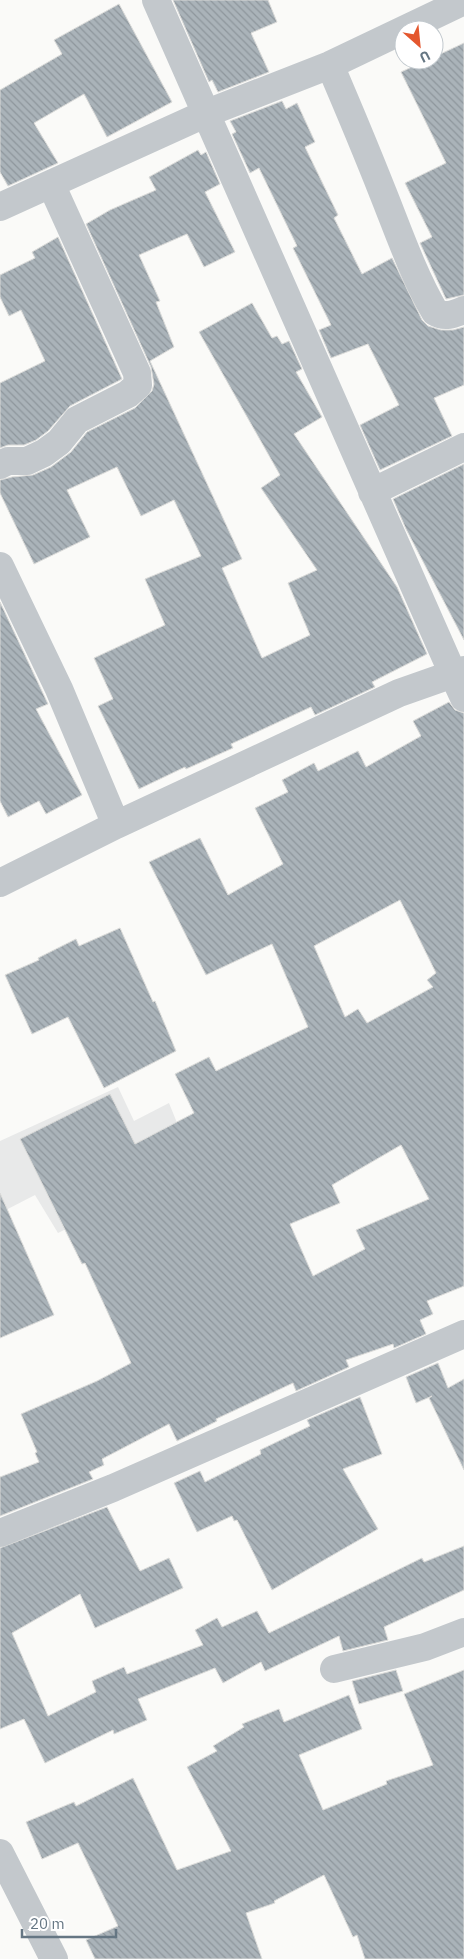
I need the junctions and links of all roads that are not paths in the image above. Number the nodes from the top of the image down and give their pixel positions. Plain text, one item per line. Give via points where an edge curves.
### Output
1 (156, 0) edge
2 (464, 1) edge
3 (330, 65) junction
4 (207, 113) junction
5 (51, 184) junction
6 (0, 207) edge
7 (464, 310) edge
8 (464, 447) edge
9 (0, 465) edge
10 (372, 492) junction
11 (0, 566) edge
12 (460, 681) edge
13 (116, 825) junction
14 (0, 883) edge
15 (464, 1334) edge
16 (0, 1533) edge
17 (464, 1632) edge
18 (334, 1668) dead end
19 (0, 1853) edge
20 (54, 1959) edge

1 - 4 street
2 - 3 street
3 - 4 street
3 - 7 street via 424,293 438,314 444,316
4 - 5 street
4 - 10 street
5 - 6 street
5 - 9 street via 137,373 138,385 128,394 77,420 59,442 44,453 27,461 8,461
8 - 10 street
10 - 12 street
11 - 13 street via 60,689
12 - 13 street via 398,693
13 - 14 street
15 - 16 street via 112,1488
17 - 18 street via 425,1647
19 - 20 street

